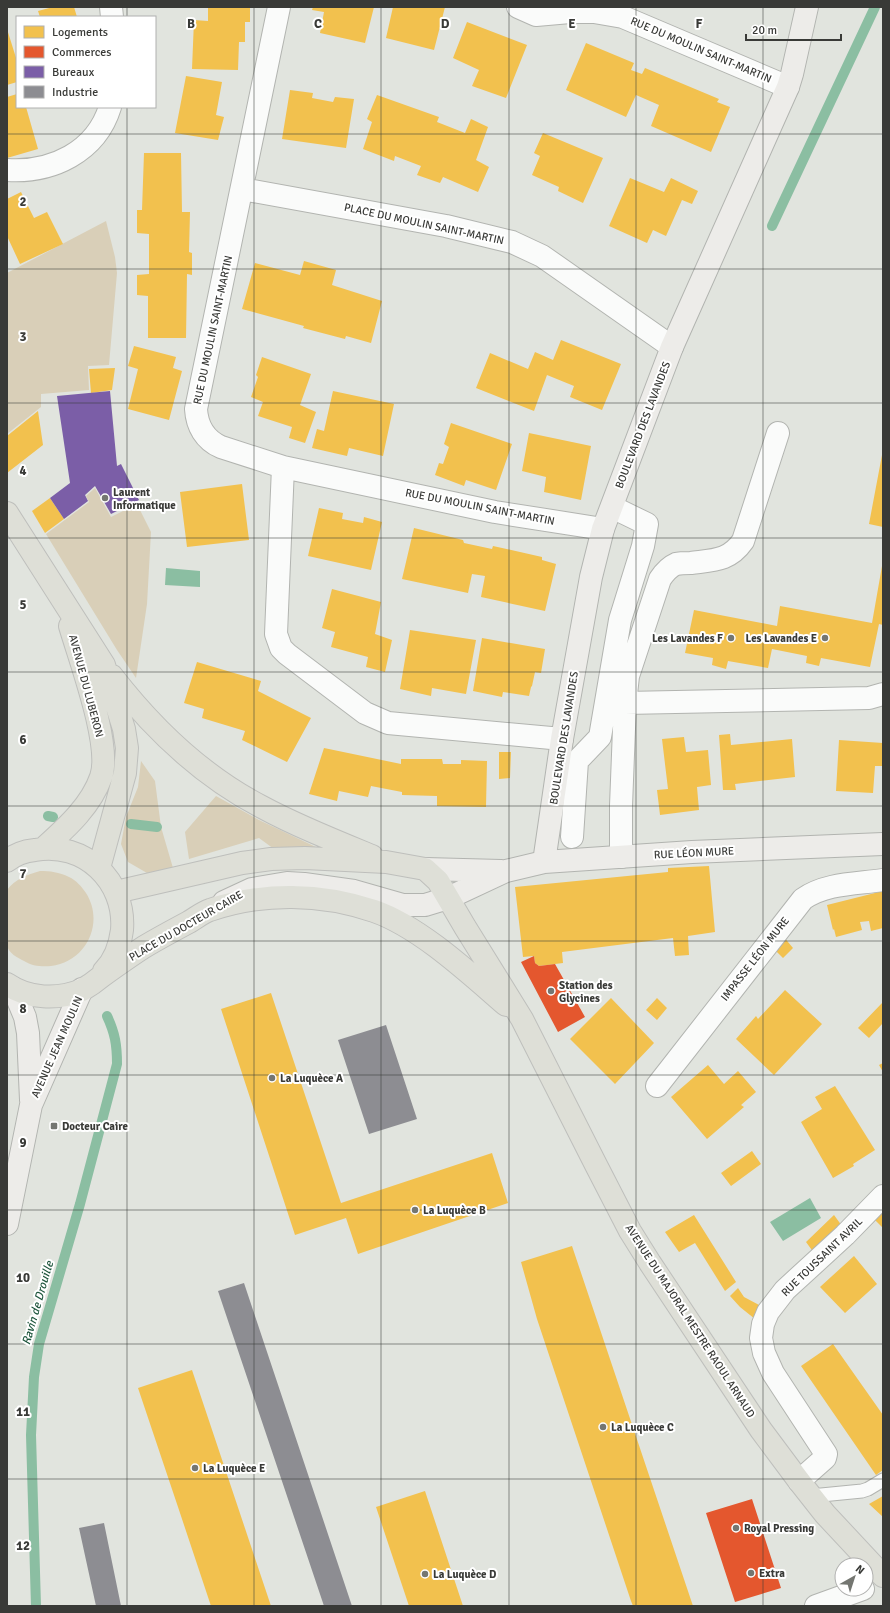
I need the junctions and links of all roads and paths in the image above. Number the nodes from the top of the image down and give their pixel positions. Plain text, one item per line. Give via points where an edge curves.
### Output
1 (279, 7) edge
2 (518, 7) edge
3 (807, 7) edge
4 (788, 87) junction
5 (110, 108) edge
6 (7, 170) edge
7 (242, 189) junction
8 (672, 347) junction
9 (778, 433) dead end
10 (283, 467) junction
11 (612, 507) junction
12 (7, 513) edge
13 (603, 529) junction
14 (62, 600) junction
15 (104, 666) junction
16 (883, 694) edge
17 (625, 703) junction
18 (562, 739) junction
19 (572, 837) dead end
20 (883, 844) edge
21 (44, 848) junction
22 (622, 857) junction
23 (8, 859) edge
24 (386, 862) junction
25 (544, 862) junction
26 (98, 868) junction
27 (425, 868) junction
28 (506, 871) junction
29 (883, 880) edge
30 (116, 892) junction
31 (448, 898) junction
32 (209, 910) junction
33 (10, 986) edge
34 (88, 986) junction
35 (522, 1019) junction
36 (657, 1086) dead end
37 (31, 1105) junction
38 (883, 1196) edge
39 (7, 1224) edge
40 (883, 1480) edge
41 (805, 1488) junction
42 (883, 1576) edge
43 (842, 1597) edge
44 (816, 1606) edge

1 - 7 street, RUE DU MOULIN SAINT-MARTIN
2 - 4 street, RUE DU MOULIN SAINT-MARTIN via 536,15 594,12 623,17
3 - 4 street, BOULEVARD DES LAVANDES
4 - 8 street, BOULEVARD DES LAVANDES
5 - 6 street via 105,120 90,141 66,159 38,169
7 - 8 street, PLACE DU MOULIN SAINT-MARTIN via 446,226 512,242 542,256
7 - 10 street, RUE DU MOULIN SAINT-MARTIN via 196,416 204,435 212,443
8 - 11 street, BOULEVARD DES LAVANDES
9 - 17 street via 744,541 737,550 728,557 676,564 666,570 660,579 633,658
10 - 13 street, RUE DU MOULIN SAINT-MARTIN via 495,512
10 - 18 street via 276,634 281,648 287,654 365,713 388,724
11 - 13 street, BOULEVARD DES LAVANDES
11 - 19 street via 647,524 643,546 620,620 600,738 577,761
12 - 14 main road, AVENUE DU LUBERON
13 - 18 street, BOULEVARD DES LAVANDES via 591,576
14 - 15 main road, AVENUE DU LUBERON
14 - 21 main road, AVENUE DU LUBERON via 92,698 104,764 99,783 91,797 69,825
15 - 24 main road via 146,718 214,777 284,819
15 - 26 main road, AVENUE DU LUBERON via 124,729 127,756 125,773
16 - 17 street via 869,698
17 - 22 street
18 - 25 street, BOULEVARD DES LAVANDES
20 - 22 street, RUE LÉON MURE
21 - 23 main road, PLACE DU DOCTEUR CAIRE via 26,851
21 - 26 main road, PLACE DU DOCTEUR CAIRE via 63,849 82,856
22 - 25 street, RUE LÉON MURE
24 - 27 main road
24 - 30 main road via 271,859 242,863
25 - 28 street, RUE LÉON MURE
26 - 30 main road, PLACE DU DOCTEUR CAIRE
27 - 28 street
27 - 31 main road via 438,881
28 - 31 street, PLACE DU DOCTEUR CAIRE
29 - 36 street, IMPASSE LÉON MURE via 829,887 803,899
30 - 34 main road, PLACE DU DOCTEUR CAIRE via 123,916 121,941 111,964
31 - 32 street, PLACE DU DOCTEUR CAIRE via 411,906 354,891 287,883 252,889
31 - 35 main road, AVENUE DU MAJORAL MESTRE RAOUL ARNAUD
32 - 34 main road, PLACE DU DOCTEUR CAIRE via 146,946
32 - 35 main road, AVENUE DU MAJORAL MESTRE RAOUL ARNAUD via 256,900 300,896 374,911 418,935 453,960
33 - 34 main road, PLACE DU DOCTEUR CAIRE via 36,996 60,996
33 - 37 street, AVENUE JEAN MOULIN via 25,1018 28,1033
34 - 37 street, AVENUE JEAN MOULIN
35 - 41 main road, AVENUE DU MAJORAL MESTRE RAOUL ARNAUD via 630,1231 761,1430
37 - 39 street, AVENUE JEAN MOULIN
38 - 41 street, RUE TOUSSAINT AVRIL via 785,1290 768,1312 763,1324 761,1338 773,1373 826,1454
40 - 41 lane via 868,1490 857,1492
41 - 42 main road, AVENUE DU MAJORAL MESTRE RAOUL ARNAUD via 825,1514
43 - 44 street

